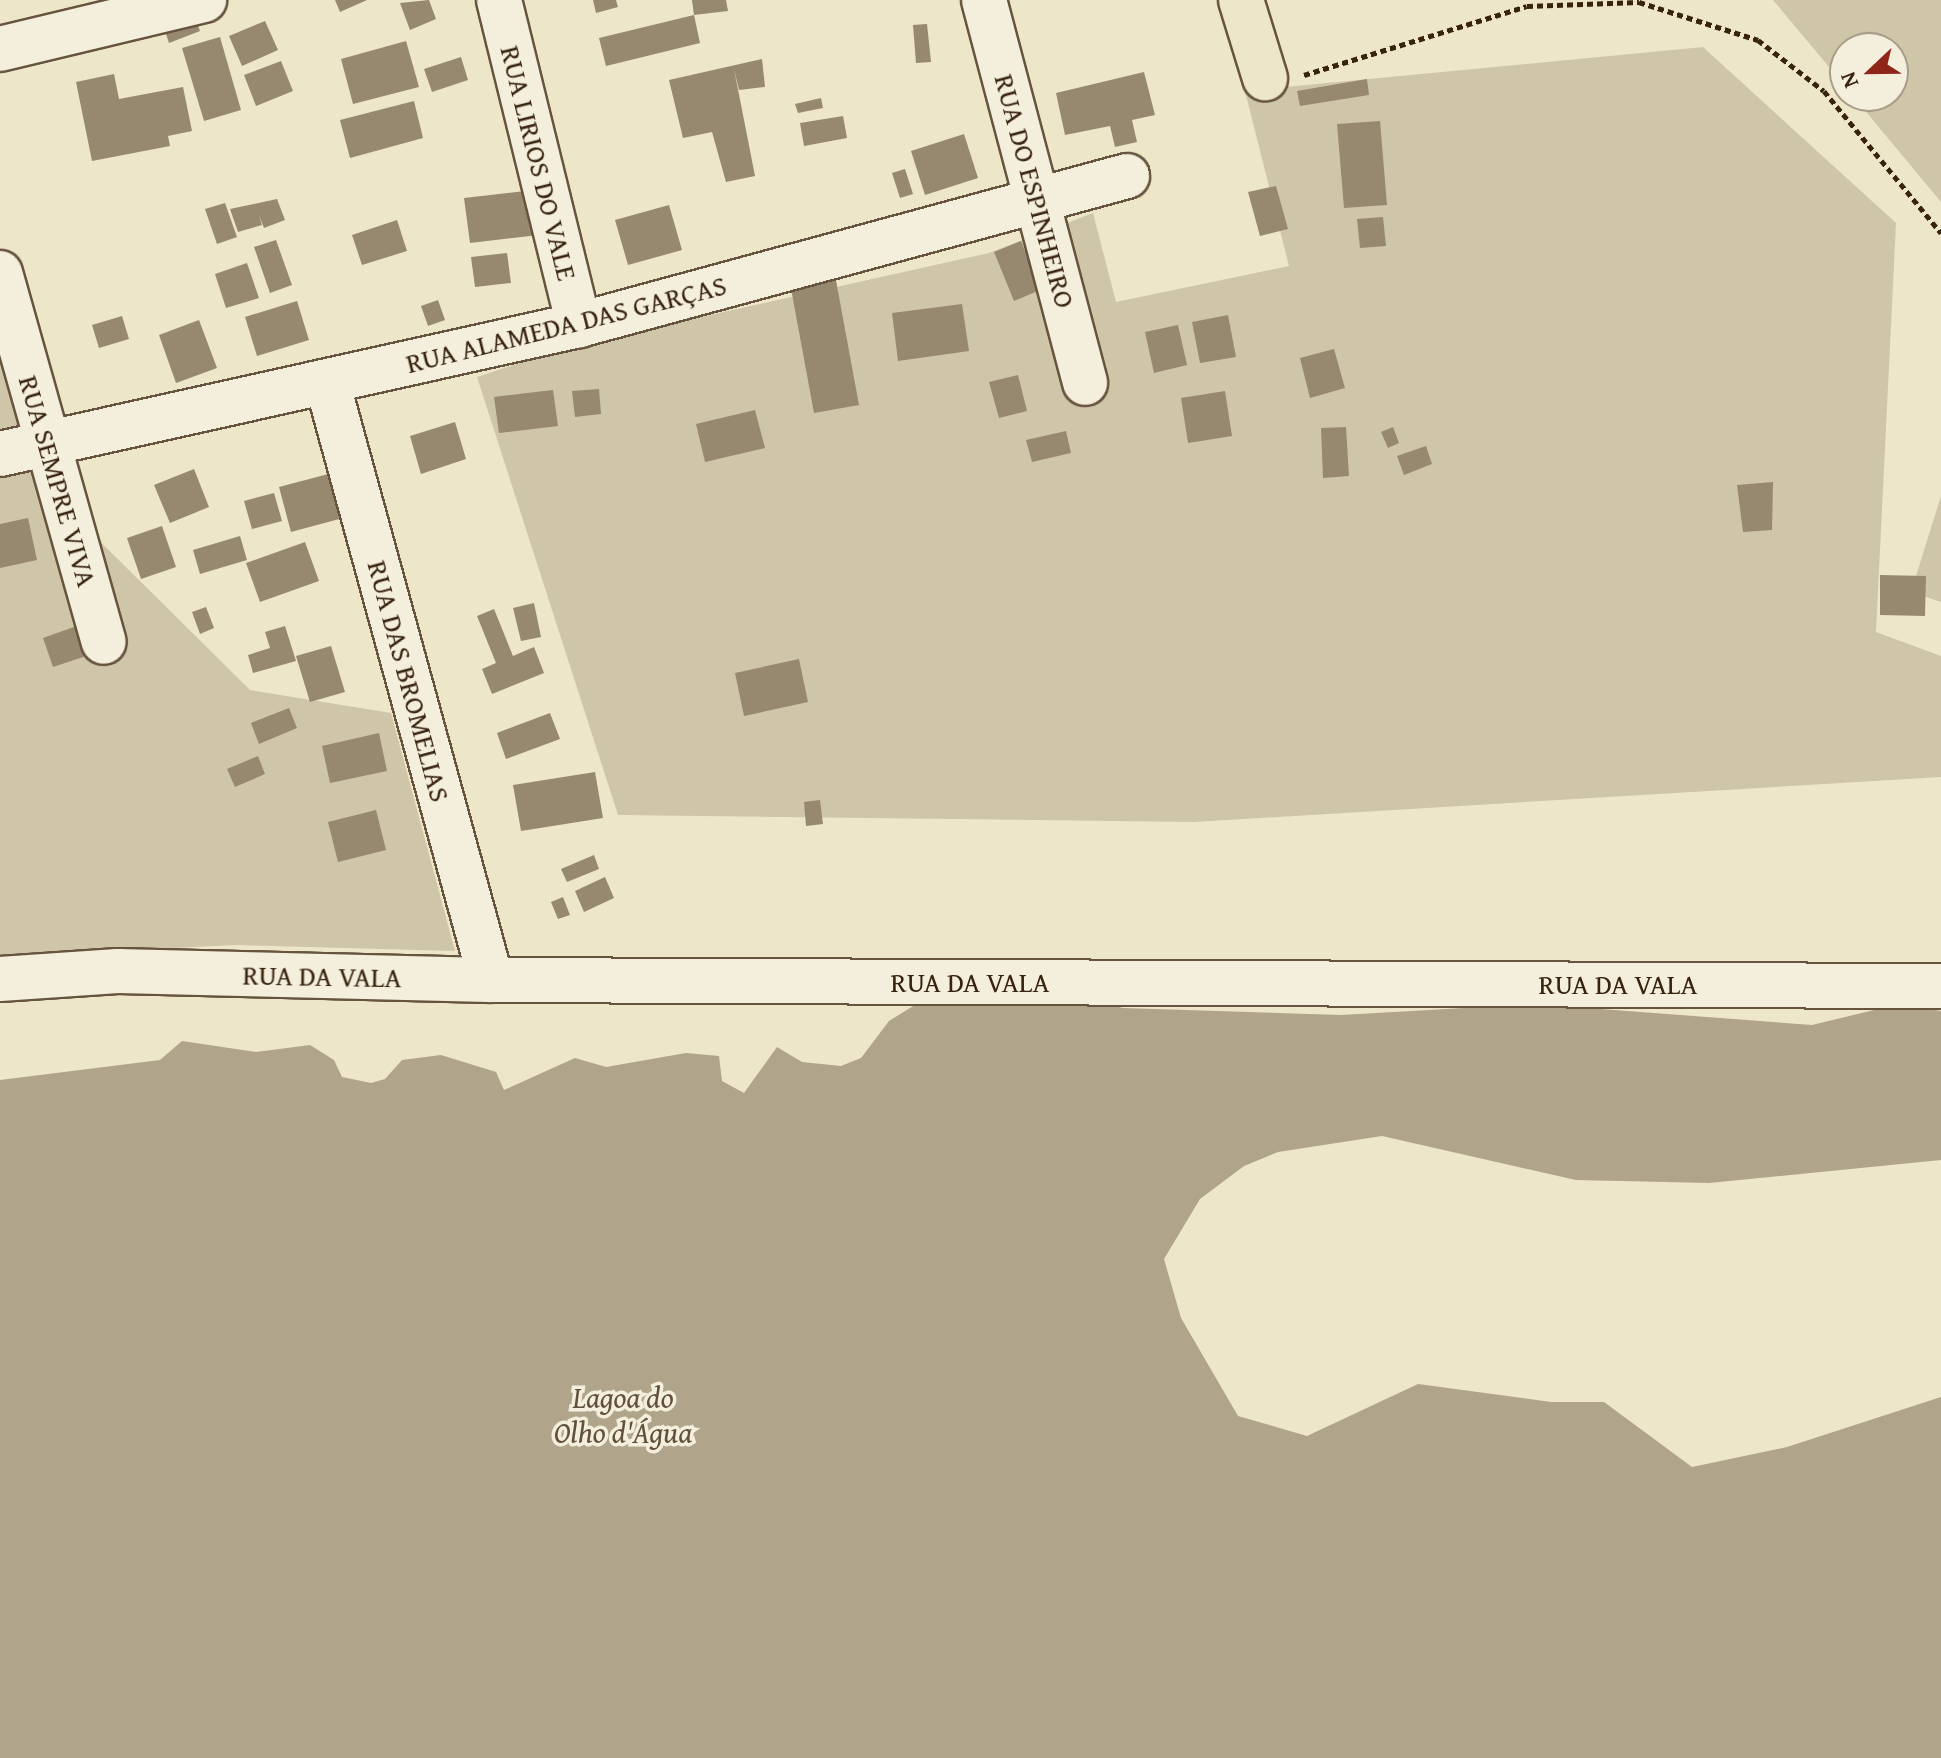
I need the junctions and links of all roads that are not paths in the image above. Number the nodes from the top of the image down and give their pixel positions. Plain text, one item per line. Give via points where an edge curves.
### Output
1 (204, 0) edge
2 (499, 0) edge
3 (984, 0) edge
4 (1241, 0) edge
5 (0, 49) edge
6 (1265, 78) dead end
7 (1127, 176) dead end
8 (1036, 196) junction
9 (0, 273) edge
10 (579, 325) junction
11 (327, 382) junction
12 (1085, 383) dead end
13 (45, 443) junction
14 (0, 454) edge
15 (104, 642) dead end
16 (0, 979) edge
17 (491, 980) junction
18 (1941, 986) edge

1 - 5 street
2 - 10 street, RUA LIRIOS DO VALE
3 - 8 street, RUA DO ESPINHEIRO
4 - 6 main road
7 - 8 street, RUA ALAMEDA DAS GARÇAS
8 - 10 street, RUA ALAMEDA DAS GARÇAS
8 - 12 street, RUA DO ESPINHEIRO
9 - 13 street, RUA SEMPRE VIVA
10 - 11 street, RUA ALAMEDA DAS GARÇAS
11 - 13 street, RUA ALAMEDA DAS GARÇAS
11 - 17 street, RUA DAS BROMELIAS
13 - 14 street, RUA ALAMEDA DAS GARÇAS
13 - 15 street, RUA SEMPRE VIVA
16 - 17 street, RUA DA VALA via 118,971
17 - 18 street, RUA DA VALA

